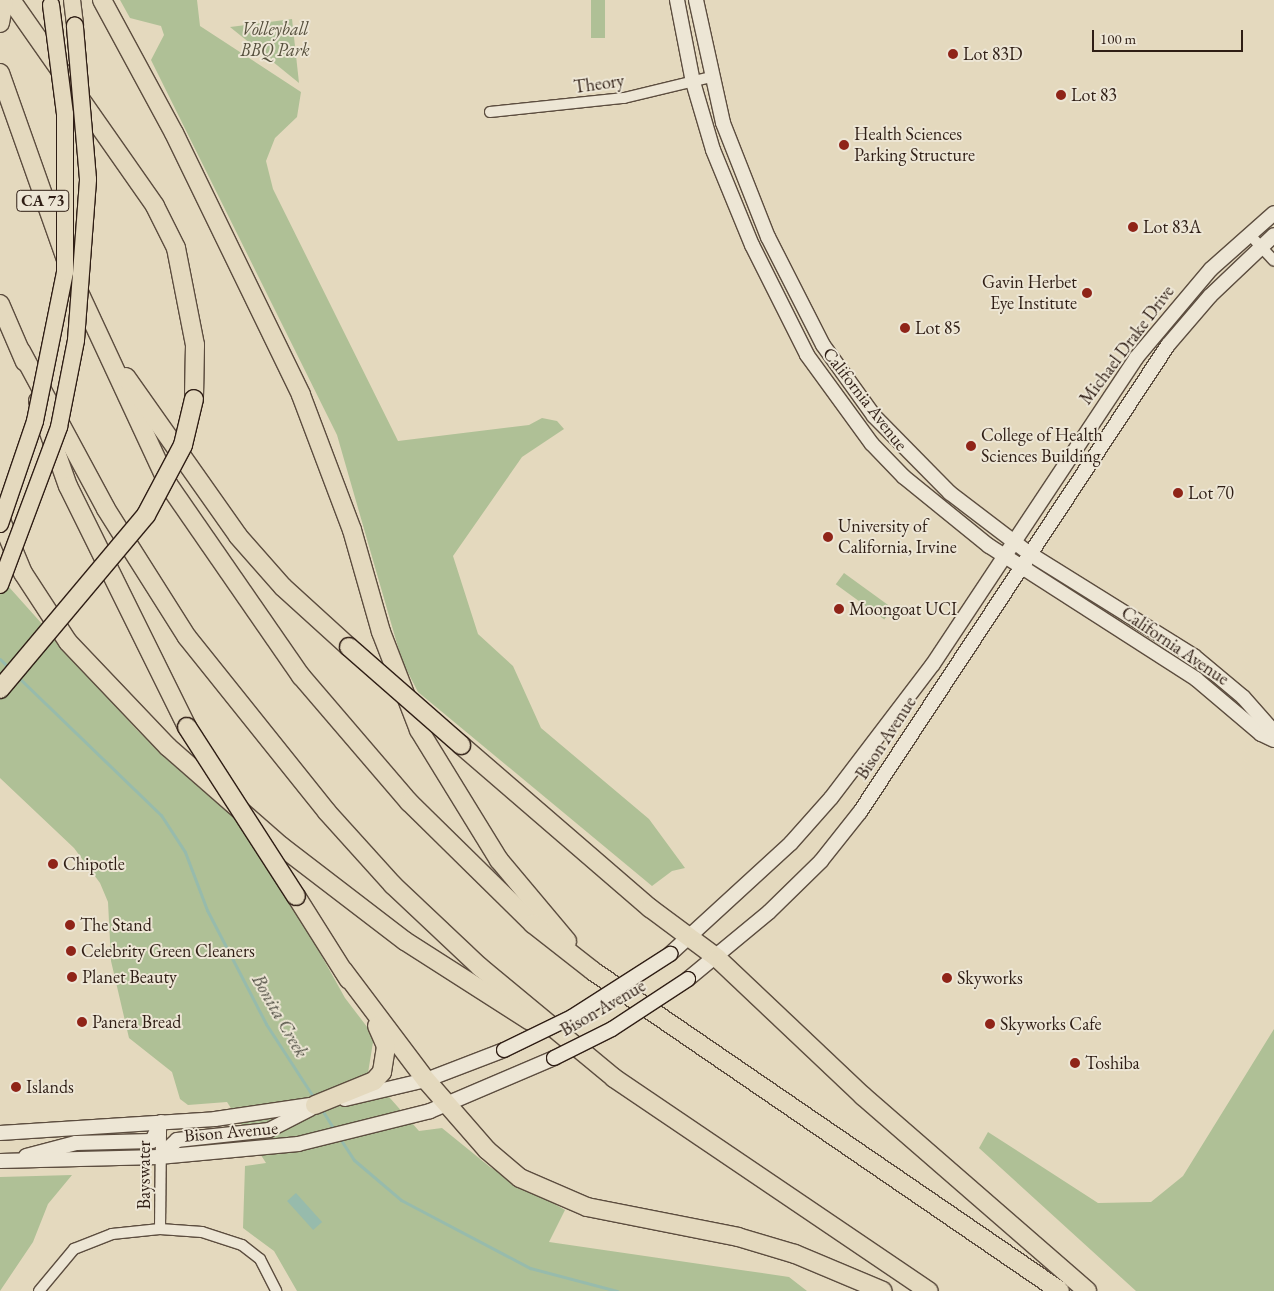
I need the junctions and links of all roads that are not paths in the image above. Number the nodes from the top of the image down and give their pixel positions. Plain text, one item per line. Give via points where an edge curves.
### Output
1 (4, 0) edge
2 (11, 0) edge
3 (72, 0) edge
4 (102, 0) edge
5 (677, 0) edge
6 (696, 0) edge
7 (50, 3) edge
8 (0, 23) edge
9 (0, 73) edge
10 (711, 77) junction
11 (693, 82) junction
12 (490, 112) dead end
13 (1274, 212) edge
14 (1250, 235) junction
15 (1274, 235) edge
16 (1261, 247) junction
17 (1274, 261) edge
18 (0, 304) edge
19 (92, 327) junction
20 (21, 351) junction
21 (0, 518) edge
22 (0, 524) edge
23 (1015, 543) junction
24 (1030, 554) junction
25 (1005, 557) junction
26 (1020, 567) junction
27 (0, 585) edge
28 (0, 689) edge
29 (1274, 732) edge
30 (1274, 740) edge
31 (689, 938) junction
32 (717, 958) junction
33 (343, 970) junction
34 (593, 971) junction
35 (594, 1062) junction
36 (426, 1080) junction
37 (448, 1104) junction
38 (315, 1105) junction
39 (161, 1122) junction
40 (0, 1132) edge
41 (158, 1157) junction
42 (5, 1161) edge
43 (160, 1229) junction
44 (39, 1291) edge
45 (276, 1291) edge
46 (883, 1291) edge
47 (929, 1291) edge
48 (1060, 1291) edge
49 (1086, 1291) edge

1 - 8 highway
2 - 28 highway, bridge via 155,206 176,248 195,345 194,399 182,445 146,515
3 - 27 main road, bridge via 88,179 76,340 59,427
4 - 34 highway via 174,133 301,395 352,530 381,632 419,730 499,860
5 - 11 main road, California Avenue
6 - 10 main road, California Avenue
7 - 22 main road, bridge via 65,114 65,272 35,421
9 - 19 highway, CA 73 via 33,176
10 - 11 street, Theory
10 - 23 main road, California Avenue via 735,157 768,237 828,353 874,416 908,454
11 - 12 street, Theory via 616,100
11 - 25 main road, California Avenue via 736,208 807,355 872,444 904,477
13 - 14 main road, Michael Drake Drive
14 - 16 street
14 - 23 main road, Michael Drake Drive via 1189,292 1136,358
15 - 16 main road, Michael Drake Drive
16 - 17 street
16 - 24 main road, Michael Drake Drive via 1168,345
18 - 20 highway
19 - 31 highway, bridge via 238,536 283,587 461,745
19 - 34 highway via 168,484 301,676 409,802 533,924
20 - 33 highway, bridge via 68,486 187,728
20 - 35 highway via 146,577 272,746 393,885 480,967
21 - 35 highway via 23,573 68,642 168,748 281,846 405,941
23 - 24 main road, California Avenue
23 - 25 main road, Bison Avenue
24 - 26 main road, Bison Avenue
24 - 29 main road, California Avenue via 1194,656 1243,697
25 - 26 main road, California Avenue
25 - 31 main road, Bison Avenue via 899,713 831,798 791,843
26 - 30 main road, California Avenue via 1196,679 1261,734
26 - 32 main road, Bison Avenue via 860,812 821,861
31 - 32 highway
31 - 36 main road, Bison Avenue, bridge via 670,954 572,1017 504,1050
32 - 37 main road, Bison Avenue, bridge via 612,1029
32 - 49 highway via 864,1096
33 - 36 highway
33 - 38 highway via 386,1046 382,1072 374,1081
34 - 48 highway
35 - 47 highway
36 - 37 highway
36 - 38 main road, Bison Avenue
37 - 41 main road, Bison Avenue via 377,1128 243,1152
37 - 46 highway via 487,1150 520,1178 552,1196 587,1207 738,1238 795,1254
38 - 39 main road, Bison Avenue via 215,1119
38 - 41 main road via 269,1130 177,1140
39 - 40 main road, Bison Avenue
39 - 41 street, Bayswater
39 - 42 main road via 152,1140 76,1143
41 - 42 main road, Bison Avenue
41 - 43 street, Bayswater
43 - 44 street via 112,1234 74,1249
43 - 45 street via 202,1232 242,1245 260,1259

